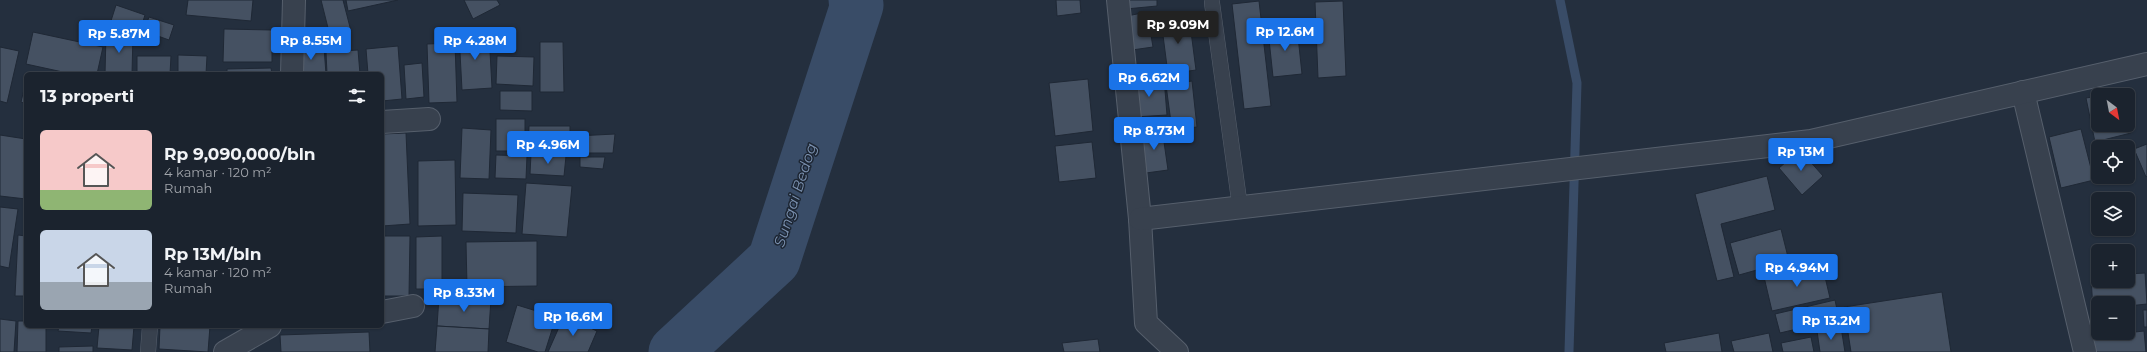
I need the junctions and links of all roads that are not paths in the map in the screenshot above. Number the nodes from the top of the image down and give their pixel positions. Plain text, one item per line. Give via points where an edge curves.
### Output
1 (294, 0) edge
2 (1118, 0) edge
3 (1212, 3) dead end
4 (2147, 64) edge
5 (292, 72) edge
6 (2024, 92) junction
7 (429, 119) dead end
8 (384, 122) edge
9 (1240, 207) junction
10 (1140, 219) junction
11 (413, 306) dead end
12 (384, 312) edge
13 (150, 328) edge
14 (267, 328) edge
15 (148, 352) edge
16 (225, 352) edge
17 (1177, 352) edge
18 (2085, 352) edge

1 - 5 street
2 - 10 street
3 - 9 lane
4 - 6 street
6 - 9 street via 1811,141
6 - 18 street
7 - 8 street
9 - 10 street
10 - 17 street via 1146,323
11 - 12 street
13 - 15 lane
14 - 16 street

